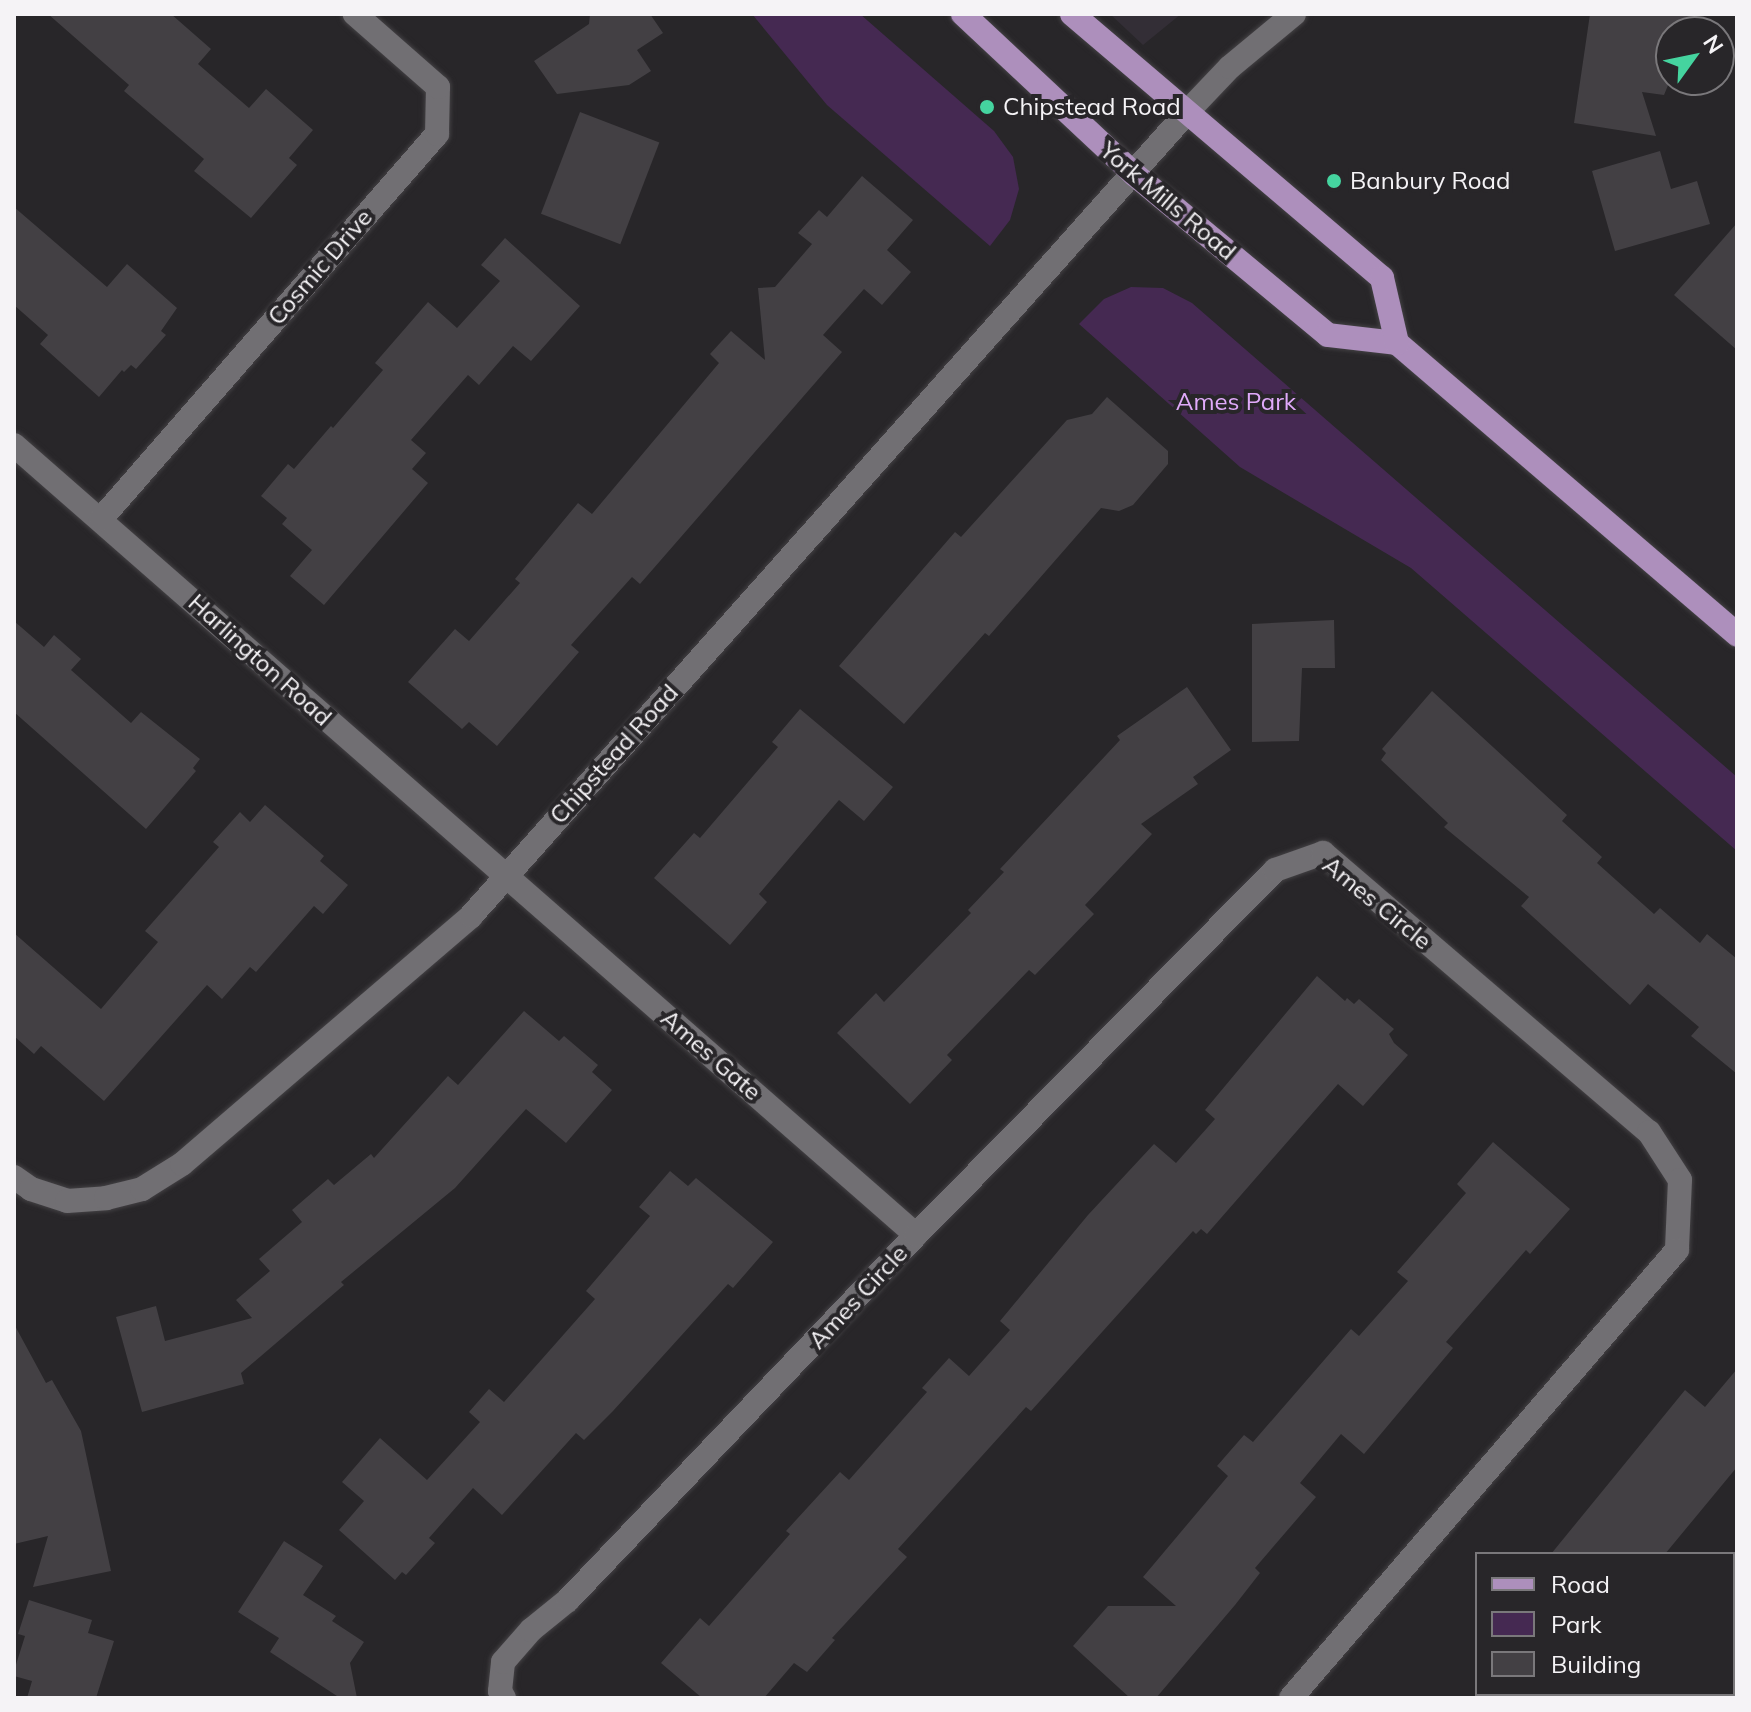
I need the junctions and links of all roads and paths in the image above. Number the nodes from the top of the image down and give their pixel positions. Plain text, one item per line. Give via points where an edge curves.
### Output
1 (355, 14) edge
2 (963, 14) edge
3 (1072, 14) edge
4 (1294, 14) edge
5 (1189, 110) junction
6 (1134, 174) junction
7 (1397, 343) junction
8 (14, 445) edge
9 (101, 519) junction
10 (1737, 634) edge
11 (506, 875) junction
12 (14, 1177) edge
13 (916, 1235) junction
14 (504, 1698) edge
15 (1291, 1698) edge

1 - 9 street, Cosmic Drive via 438,87 437,134
2 - 6 main road, York Mills Road
3 - 5 main road
4 - 5 street via 1230,67
5 - 6 street, Chipstead Road
5 - 7 main road via 1382,278
6 - 7 main road, York Mills Road via 1328,335
6 - 11 street, Chipstead Road
7 - 10 main road
8 - 9 street, Harlington Road
9 - 11 street, Harlington Road
11 - 12 street, Chipstead Road via 471,916 182,1164 142,1189 67,1201
11 - 13 street, Ames Gate
13 - 14 street, Ames Circle via 568,1600 512,1651 503,1662
13 - 15 street, Ames Circle via 1275,870 1323,853 1649,1132 1680,1180 1677,1250

